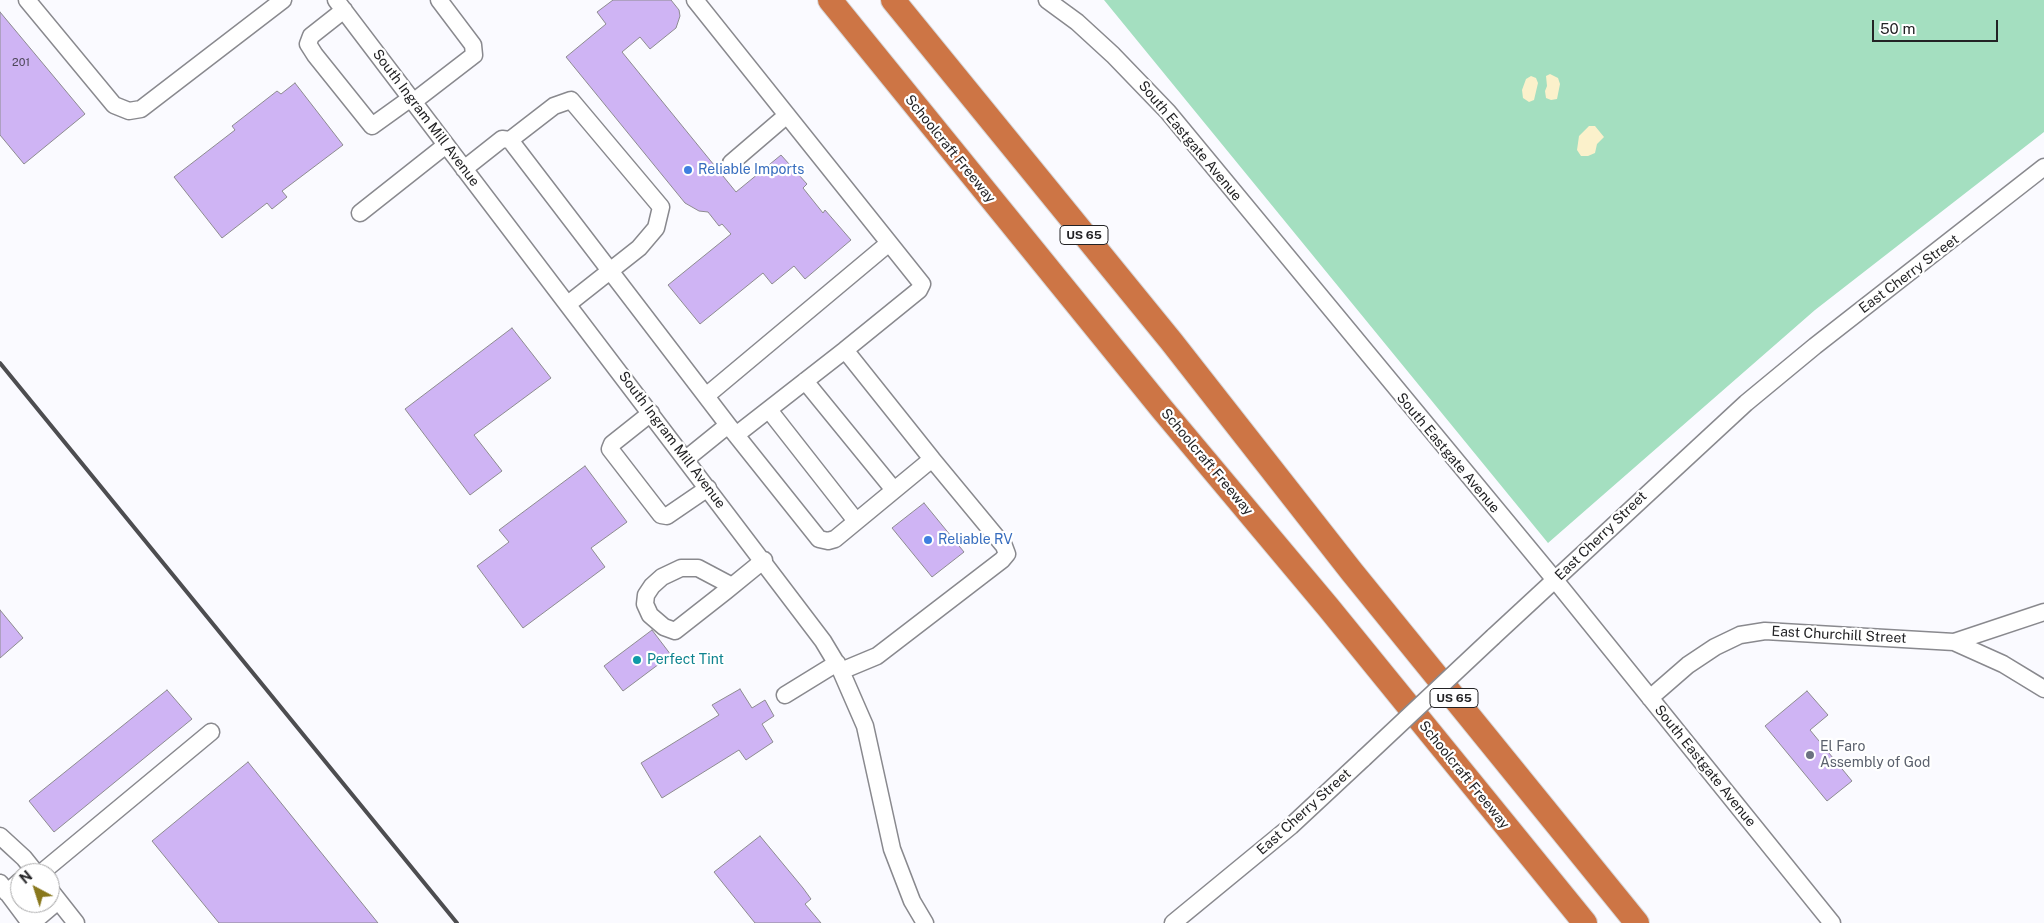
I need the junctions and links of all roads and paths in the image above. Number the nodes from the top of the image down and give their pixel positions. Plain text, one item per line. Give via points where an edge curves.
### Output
1 (27, 0) edge
2 (283, 0) edge
3 (439, 0) edge
4 (695, 0) edge
5 (830, 0) edge
6 (892, 0) edge
7 (1047, 0) edge
8 (340, 5) edge
9 (412, 100) junction
10 (787, 115) junction
11 (506, 139) junction
12 (446, 145) junction
13 (731, 163) dead end
14 (2044, 167) edge
15 (464, 169) junction
16 (360, 213) dead end
17 (889, 243) junction
18 (610, 271) junction
19 (568, 304) junction
20 (846, 350) junction
21 (805, 381) junction
22 (706, 396) junction
23 (769, 410) junction
24 (651, 413) junction
25 (732, 430) junction
26 (686, 459) junction
27 (932, 459) junction
28 (708, 488) junction
29 (894, 490) junction
30 (856, 522) junction
31 (764, 560) junction
32 (1555, 580) junction
33 (732, 586) junction
34 (2044, 612) edge
35 (1954, 642) junction
36 (839, 667) junction
37 (2044, 689) edge
38 (785, 695) dead end
39 (1650, 698) junction
40 (211, 732) dead end
41 (0, 836) edge
42 (26, 863) edge
43 (46, 863) edge
44 (4, 888) edge
45 (60, 903) edge
46 (25, 921) edge
47 (76, 923) edge
48 (925, 923) edge
49 (1173, 923) edge
50 (1585, 923) edge
51 (1637, 923) edge
52 (1832, 923) edge

1 - 2 street via 114,105 128,110 141,109
3 - 9 street via 473,45 474,55
4 - 10 street
5 - 50 highway, Schoolcraft Freeway / US 65
6 - 51 highway, US 65 via 1171,341 1352,572
7 - 32 street, South Eastgate Avenue via 1113,55 1168,112
8 - 9 street, South Ingram Mill Avenue
8 - 9 street via 311,36 308,44 315,55 372,126
9 - 12 street, South Ingram Mill Avenue
10 - 13 street
10 - 17 street
11 - 15 street
11 - 18 street
11 - 18 street via 554,106 571,100 660,207 656,228 639,248
12 - 15 street, South Ingram Mill Avenue
12 - 16 street
14 - 32 street, East Cherry Street via 1746,403
15 - 19 street, South Ingram Mill Avenue
17 - 20 street via 922,284 919,290
17 - 22 street
18 - 19 street
18 - 22 street
19 - 24 street, South Ingram Mill Avenue
20 - 21 street
20 - 27 street
21 - 23 street
21 - 29 street
22 - 25 street
23 - 25 street
23 - 30 street
24 - 26 street, South Ingram Mill Avenue
24 - 28 street via 610,449 661,516 666,516
25 - 26 street
25 - 30 street via 819,539 834,539
26 - 28 street, South Ingram Mill Avenue
27 - 29 street
27 - 36 street via 1004,546 1007,554 878,656
28 - 31 street, South Ingram Mill Avenue
29 - 30 street
31 - 33 street
31 - 36 street, South Ingram Mill Avenue
32 - 39 street, South Eastgate Avenue
32 - 49 street, East Cherry Street, bridge via 1291,826
33 - 33 street via 675,631 664,627 650,615 645,604 652,586 681,568 698,568
34 - 35 street, East Churchill Street
35 - 37 street via 2003,664
35 - 39 street, East Churchill Street via 1765,631 1740,635 1688,664
36 - 38 street
36 - 48 street, South Ingram Mill Avenue via 865,726 892,849 912,901
39 - 52 street, South Eastgate Avenue
40 - 43 street
41 - 42 street
44 - 46 street
45 - 47 street

